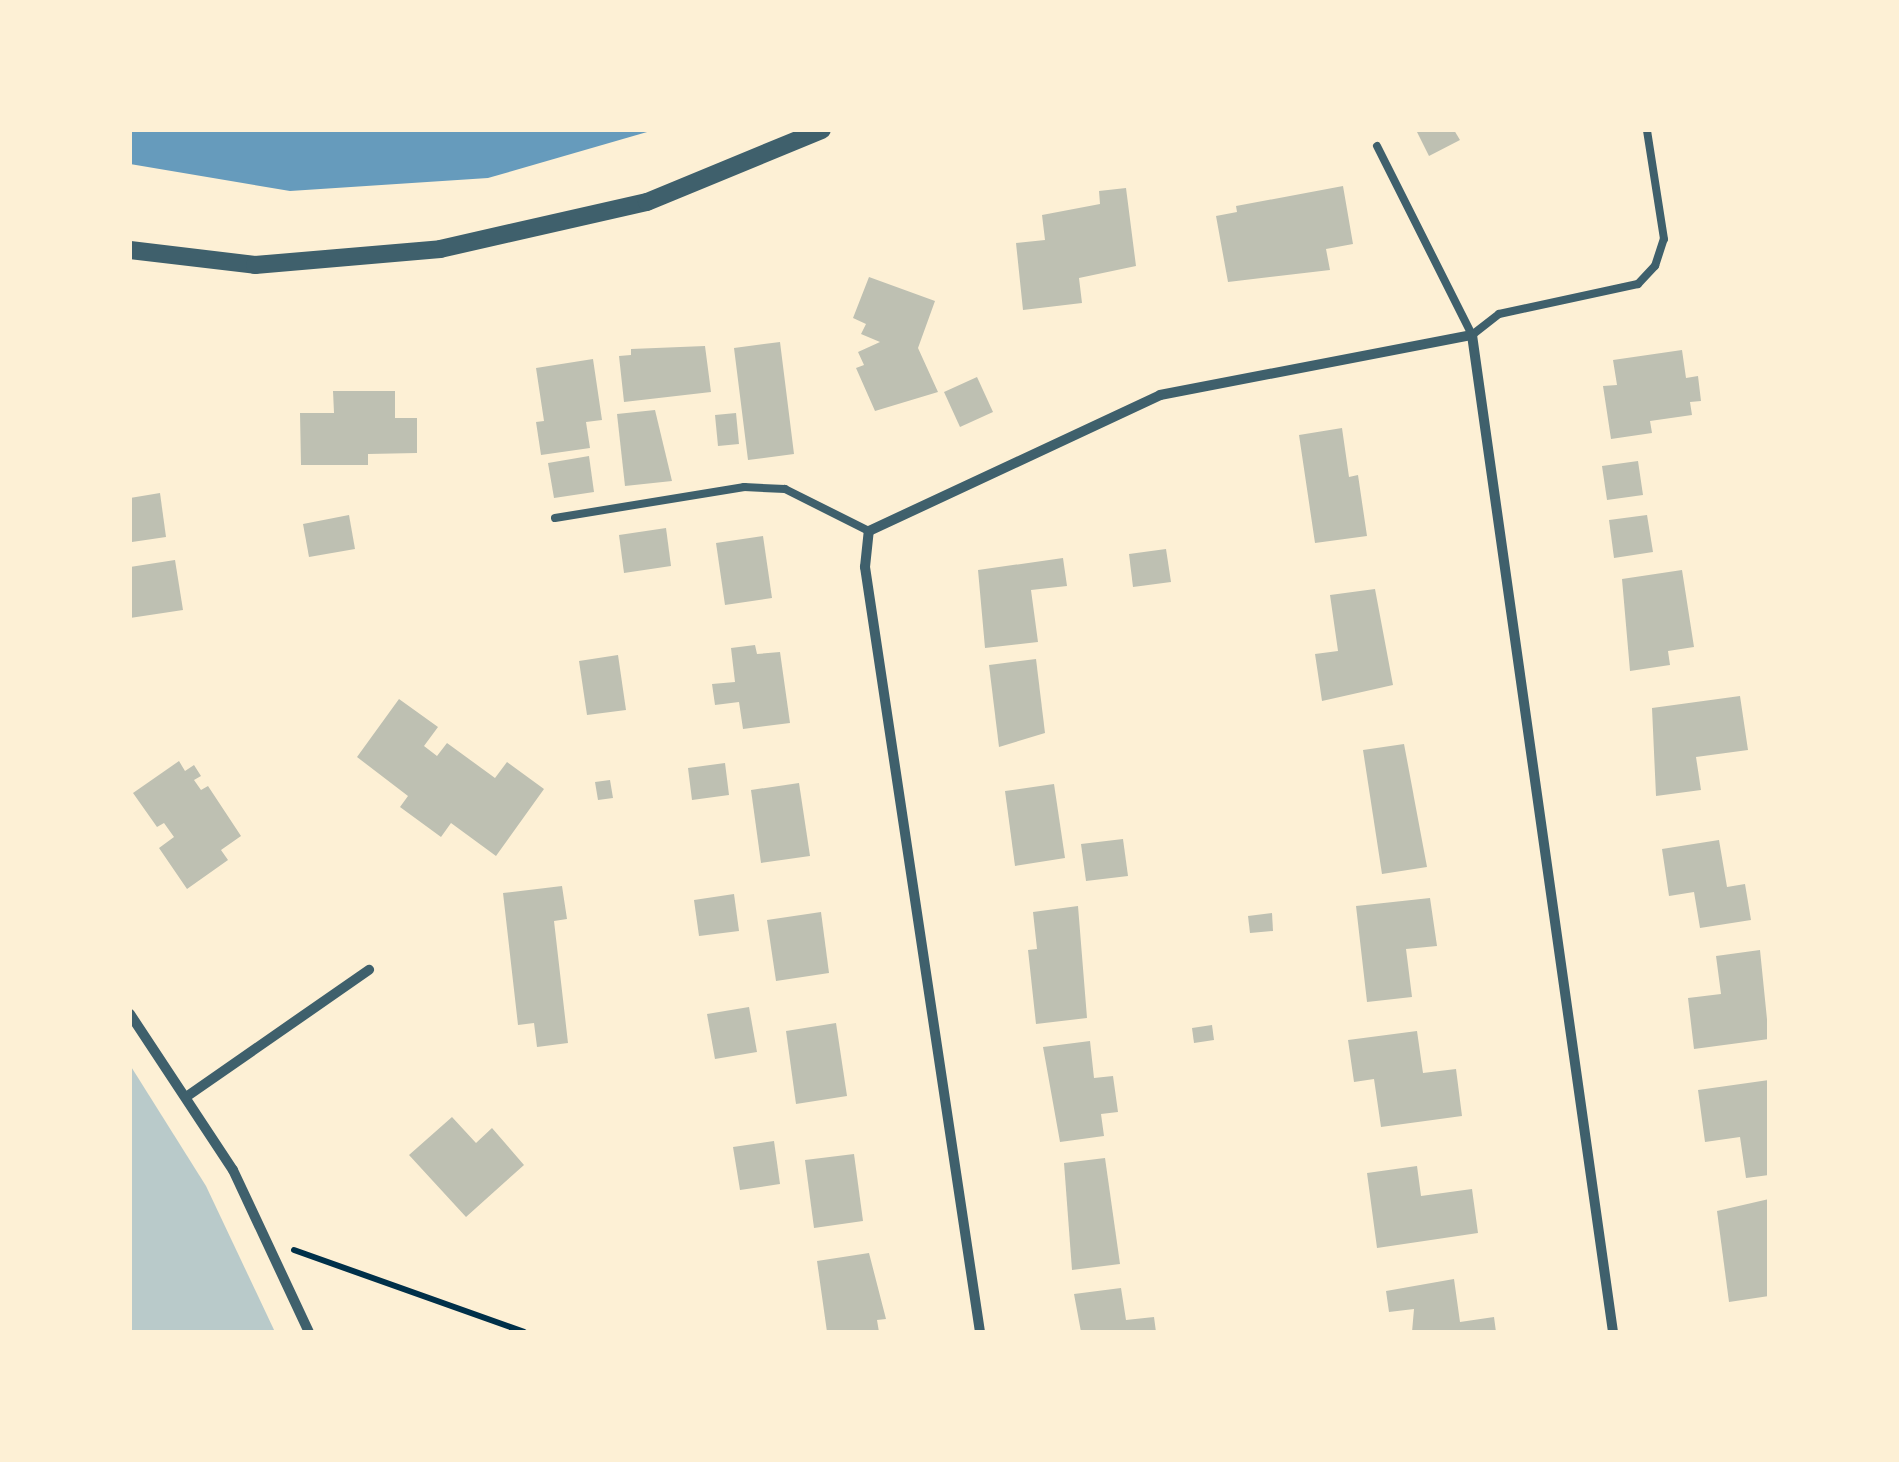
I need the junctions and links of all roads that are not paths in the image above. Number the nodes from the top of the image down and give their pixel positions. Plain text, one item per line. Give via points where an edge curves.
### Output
1 (822, 130) edge
2 (1648, 130) edge
3 (1376, 146) dead end
4 (130, 250) edge
5 (1472, 335) junction
6 (555, 518) dead end
7 (870, 530) junction
8 (369, 970) dead end
9 (130, 1014) edge
10 (186, 1097) junction
11 (310, 1332) edge
12 (980, 1332) edge
13 (1613, 1332) edge

1 - 4 street via 648,202 440,249 255,265
2 - 5 lane via 1664,239 1655,266 1638,284 1500,314
3 - 5 lane
5 - 7 street via 1160,395
5 - 13 street
6 - 7 lane via 744,488 785,489
7 - 12 street via 865,567
8 - 10 street
9 - 10 street
10 - 11 street via 271,1242

